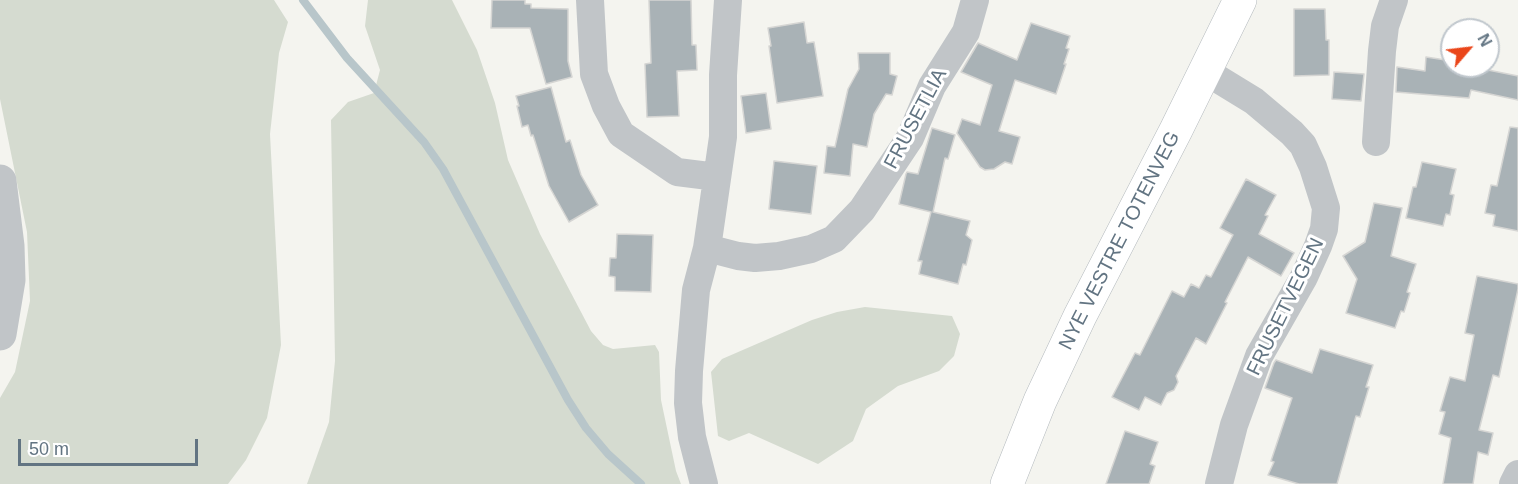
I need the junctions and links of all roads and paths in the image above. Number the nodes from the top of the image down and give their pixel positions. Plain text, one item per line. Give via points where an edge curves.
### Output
1 (590, 0) edge
2 (728, 0) edge
3 (975, 0) edge
4 (1240, 0) edge
5 (1394, 0) edge
6 (1205, 71) junction
7 (1376, 142) dead end
8 (717, 177) junction
9 (0, 181) edge
10 (707, 248) junction
11 (0, 334) edge
12 (1518, 474) edge
13 (704, 484) edge
14 (1007, 484) edge
15 (1219, 484) edge
16 (1513, 484) edge

1 - 8 street via 594,74 621,134 677,172
2 - 8 street via 723,137
3 - 10 street, FRUSETLIA via 966,32 932,86 910,138 861,210 834,239 811,249 755,258
4 - 6 main road, NYE VESTRE TOTENVEG
5 - 7 street via 1384,34
6 - 14 main road, NYE VESTRE TOTENVEG via 1080,316
6 - 15 street, FRUSETVEGEN via 1254,101 1303,145 1326,208 1324,229 1304,277 1259,356 1234,425
8 - 10 street
9 - 11 street via 9,280
10 - 13 street via 696,290 688,371 692,437
12 - 16 street

